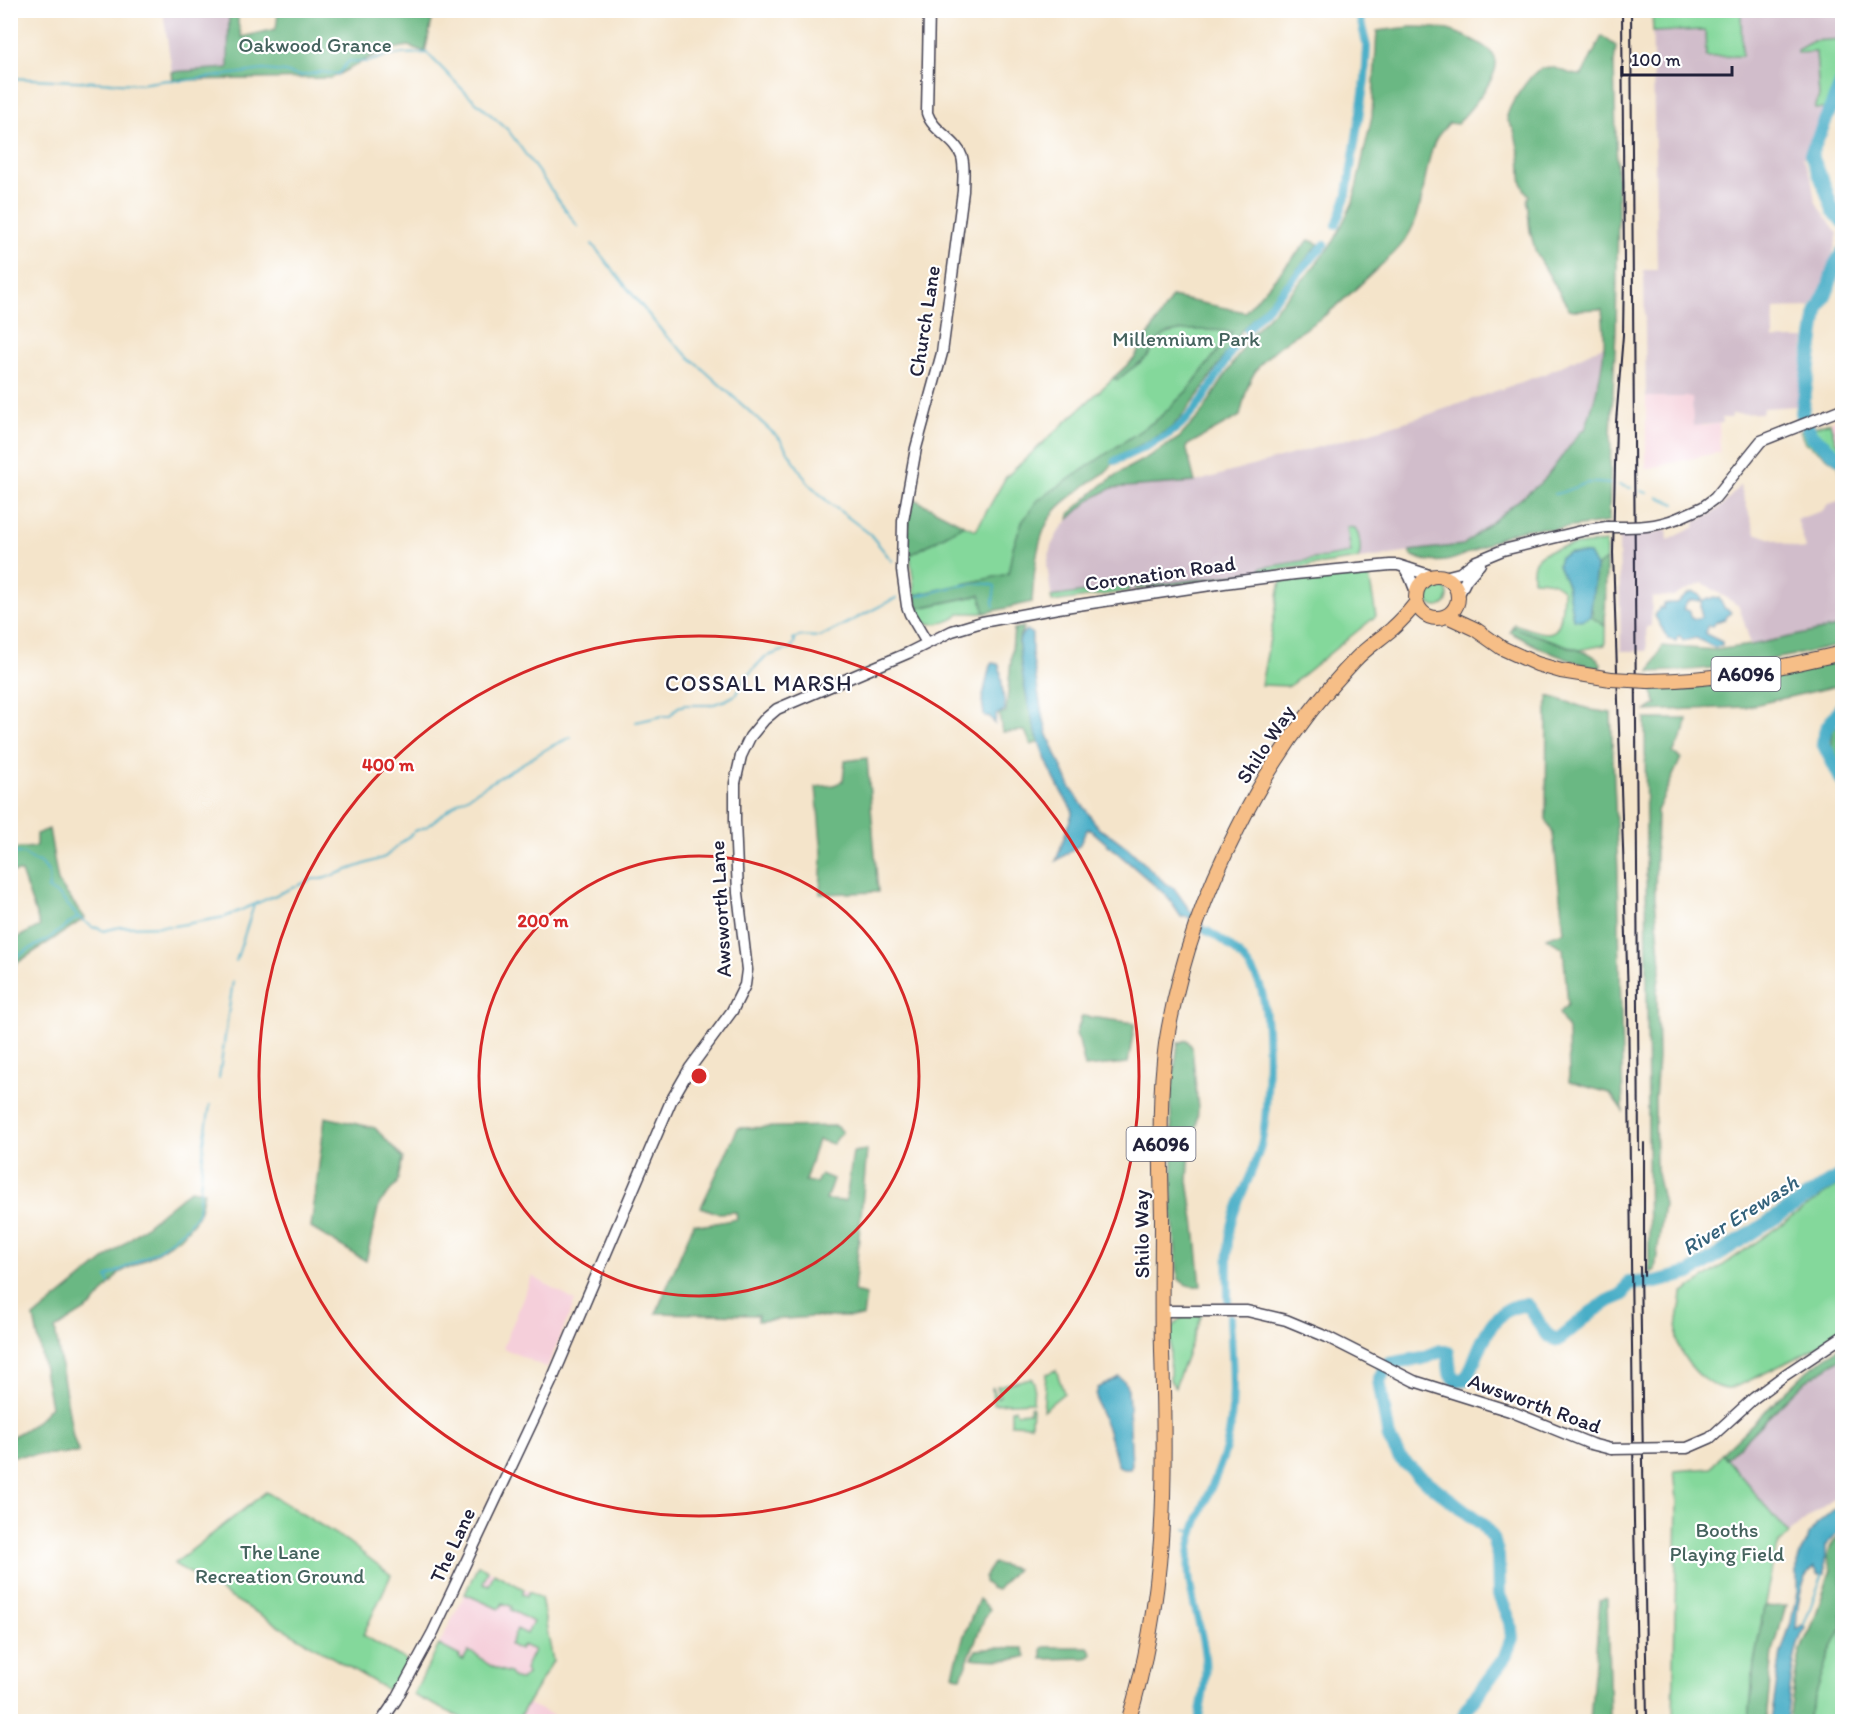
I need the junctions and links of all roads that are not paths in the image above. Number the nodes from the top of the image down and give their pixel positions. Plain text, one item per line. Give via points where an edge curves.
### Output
1 (929, 10) edge
2 (1842, 409) edge
3 (1487, 557) junction
4 (1403, 567) junction
5 (1438, 577) junction
6 (1416, 598) junction
7 (1458, 599) junction
8 (1447, 616) junction
9 (1431, 618) junction
10 (1475, 629) junction
11 (1391, 630) junction
12 (927, 643) junction
13 (1842, 653) edge
14 (1163, 1311) junction
15 (1842, 1337) edge
16 (551, 1382) joint
17 (381, 1722) edge
18 (1128, 1722) edge

1 - 12 street, Church Lane via 927,113 959,151 964,171 945,335 916,448 903,521 902,570 907,606
2 - 3 street, bridge via 1761,441 1721,491 1708,503 1678,518 1661,525 1607,527 1538,541
3 - 5 street via 1460,573
3 - 7 street via 1466,580
4 - 5 street, Coronation Road
4 - 6 street
4 - 12 street, Coronation Road via 1295,574 1058,608 982,622
5 - 6 main road via 1424,580
5 - 7 main road via 1453,583
6 - 9 main road via 1420,610
6 - 11 main road, Shilo Way / A6096
7 - 8 main road
7 - 10 main road, A6096
8 - 9 main road
8 - 10 main road, A6096
9 - 11 main road, Shilo Way / A6096
10 - 13 main road, A6096, bridge via 1502,648 1537,664 1611,679 1697,680 1746,674
11 - 14 main road, Shilo Way / A6096 via 1364,650 1337,679 1280,756 1227,850 1191,940 1173,1006 1164,1064
12 - 16 street, Awsworth Lane via 777,710 759,725 745,748 738,767 735,808 745,985 732,1011 671,1101
14 - 15 street, Awsworth Road, bridge via 1261,1313 1306,1328 1428,1387 1510,1411 1611,1449 1687,1448 1710,1438 1754,1398
14 - 18 main road, Shilo Way / A6096 via 1162,1544 1151,1625
16 - 17 street, The Lane via 433,1632

